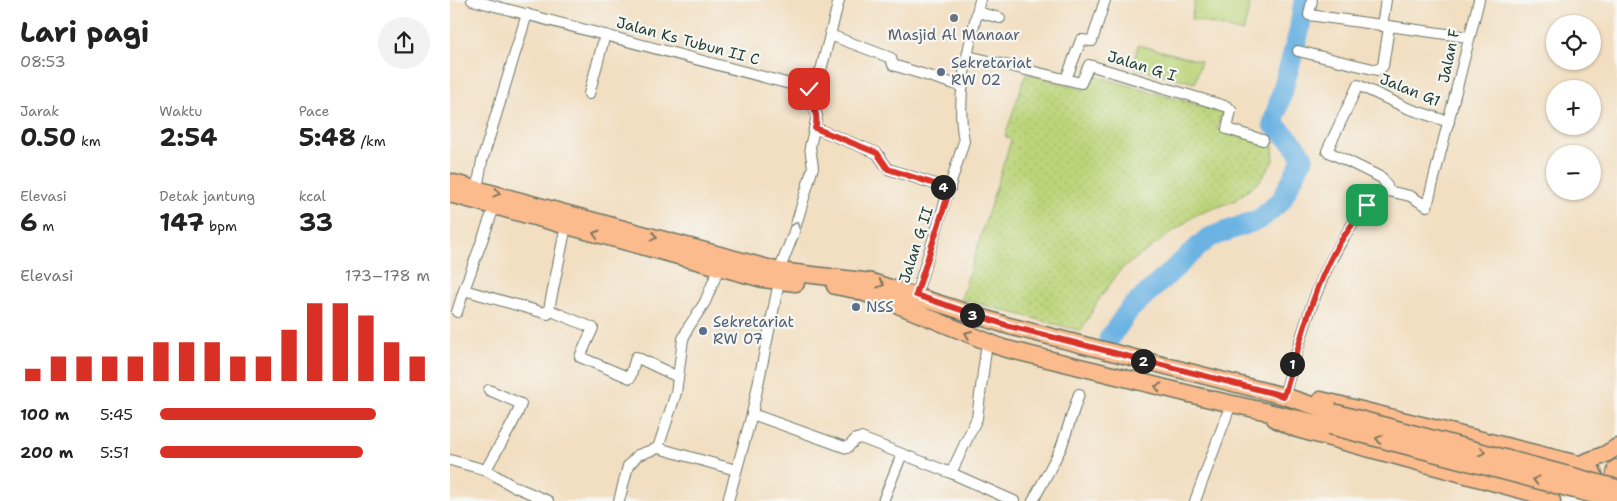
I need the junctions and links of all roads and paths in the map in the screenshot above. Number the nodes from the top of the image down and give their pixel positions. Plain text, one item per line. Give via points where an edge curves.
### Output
1 (472, 0) edge
2 (839, 0) edge
3 (980, 0) edge
4 (1105, 0) edge
5 (1312, 0) edge
6 (1386, 0) edge
7 (1479, 0) edge
8 (977, 12) junction
9 (527, 14) junction
10 (1000, 18) dead end
11 (1385, 27) junction
12 (605, 35) junction
13 (830, 35) junction
14 (1468, 36) junction
15 (1298, 51) dead end
16 (968, 56) junction
17 (1066, 79) junction
18 (961, 86) junction
19 (809, 89) junction
20 (589, 94) dead end
21 (1449, 122) junction
22 (815, 128) junction
23 (1263, 140) dead end
24 (450, 182) edge
25 (477, 189) junction
26 (950, 189) junction
27 (1387, 191) junction
28 (450, 194) edge
29 (495, 205) junction
30 (566, 226) junction
31 (719, 268) junction
32 (779, 276) junction
33 (464, 290) junction
34 (916, 295) junction
35 (549, 310) junction
36 (458, 312) dead end
37 (987, 342) junction
38 (678, 377) junction
39 (488, 390) dead end
40 (1289, 393) junction
41 (1079, 394) dead end
42 (1231, 404) junction
43 (1265, 412) junction
44 (752, 414) junction
45 (1332, 419) junction
46 (1617, 447) edge
47 (658, 448) junction
48 (902, 454) junction
49 (450, 460) edge
50 (1580, 464) junction
51 (1617, 469) edge
52 (486, 470) junction
53 (736, 470) junction
54 (952, 473) junction
55 (1617, 488) edge
56 (537, 499) edge
57 (548, 501) edge
58 (619, 501) edge
59 (728, 501) edge
60 (883, 501) edge
61 (1014, 501) edge
62 (1033, 501) edge
63 (1195, 501) edge
64 (1552, 501) edge
65 (1590, 501) edge
66 (1608, 501) edge
67 (1617, 501) edge

1 - 9 street, Jalan Ks Tubun II C
2 - 13 street
3 - 8 street, Jalan G II
4 - 17 street via 1092,40 1081,40
5 - 11 street via 1309,15
6 - 11 street
7 - 14 street, Jalan F
8 - 10 street
8 - 16 street, Jalan G II
9 - 12 street, Jalan Ks Tubun II C
9 - 25 street via 482,161
11 - 14 street
11 - 15 street via 1383,66 1377,70
12 - 19 street, Jalan Ks Tubun II C
12 - 20 street
13 - 18 street via 891,58 893,64
13 - 19 street via 821,70
14 - 21 street, Jalan F
16 - 17 street, Jalan G I
16 - 18 street, Jalan G II
17 - 23 street, Jalan G I via 1081,83 1089,66 1228,107 1231,110 1227,129
18 - 26 street, Jalan G II via 964,141
19 - 22 street via 818,116
21 - 27 street, Jalan F via 1427,206 1410,196
21 - 27 street, Jalan G1 via 1407,108 1358,85 1327,151 1382,178
22 - 26 street via 877,153 888,169
32 -> 22 street via 808,189 813,167 810,147
24 - 25 main road
25 -> 32 main road
26 - 34 street, Jalan G II
27 - 40 street via 1382,190 1367,205 1336,250 1306,322
28 - 29 main road
29 - 30 main road
29 - 33 street
31 -> 30 main road
30 - 35 street
31 - 32 main road
31 - 38 street via 705,302 683,339
32 -> 34 main road via 865,280
37 -> 32 main road via 856,290
32 - 44 street
33 - 35 street via 548,314
33 - 36 street
34 - 40 main road via 1009,326
35 - 38 street via 593,328 580,357 630,378 636,358
42 -> 37 main road
37 - 54 street via 977,418
38 - 47 street
39 - 52 street via 521,404
40 - 45 main road
40 - 50 main road
41 - 62 street via 1060,448
42 - 43 main road
42 - 63 street
43 - 45 main road
43 - 64 main road via 1286,426
44 - 48 street via 847,448 861,438
44 - 53 street
45 -> 55 main road, bridge
67 -> 45 main road, bridge
46 - 50 main road
47 - 53 street
47 - 58 street via 638,455 628,466
48 - 54 street
48 - 60 street
49 - 52 street
50 - 65 main road via 1590,467 1595,475 1597,485
51 - 66 highway
52 - 56 street
53 - 59 street
54 - 61 street
56 - 57 street

